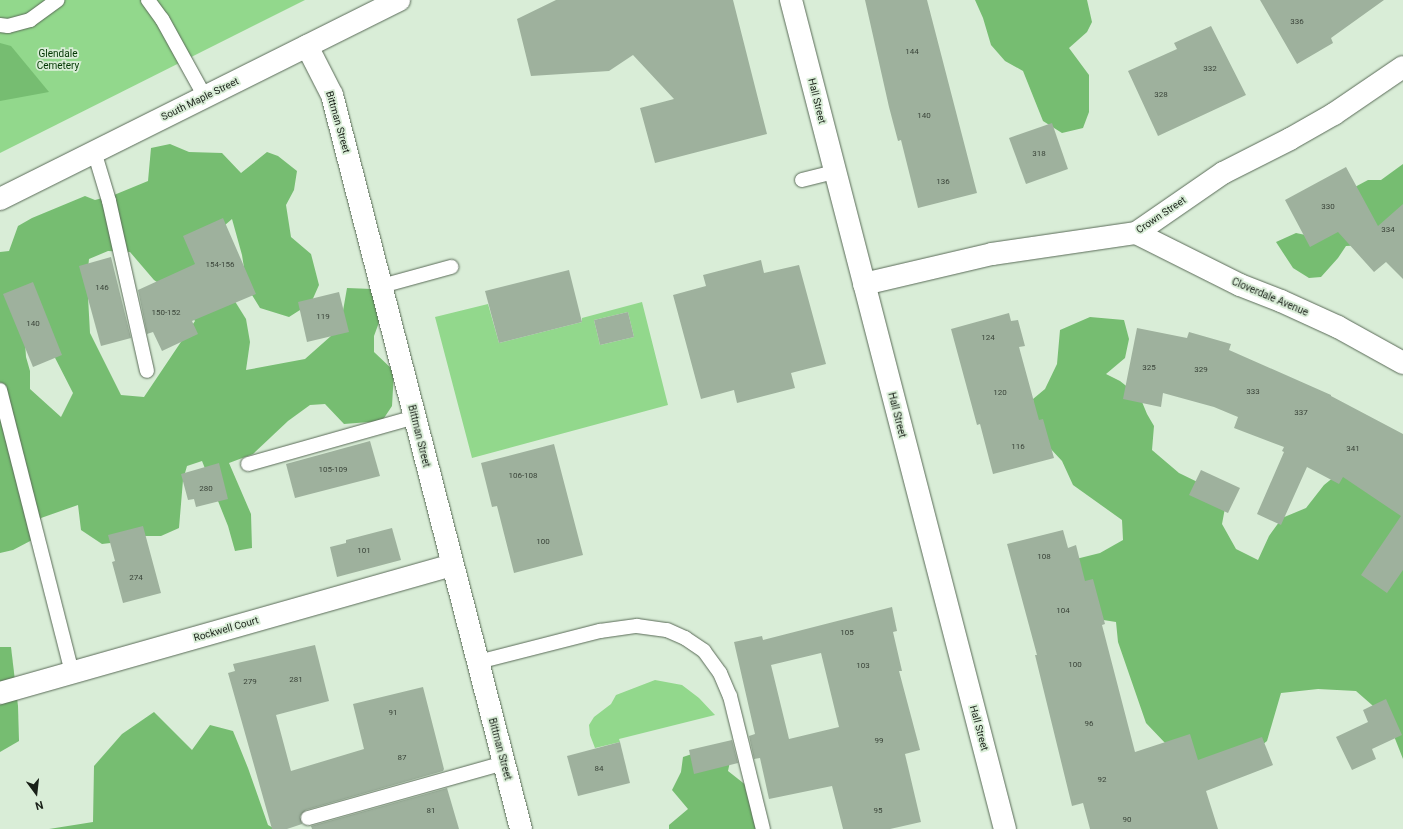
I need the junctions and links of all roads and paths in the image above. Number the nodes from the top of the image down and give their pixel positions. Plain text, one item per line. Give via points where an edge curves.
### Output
1 (58, 0) edge
2 (148, 0) edge
3 (399, 0) edge
4 (791, 0) edge
5 (0, 25) edge
6 (307, 46) junction
7 (1403, 67) edge
8 (205, 96) junction
9 (94, 151) junction
10 (835, 172) junction
11 (802, 180) dead end
12 (0, 199) edge
13 (1136, 233) junction
14 (450, 267) dead end
15 (864, 284) junction
16 (382, 286) junction
17 (1403, 363) edge
18 (147, 371) dead end
19 (0, 390) edge
20 (414, 417) junction
21 (248, 464) dead end
22 (452, 565) junction
23 (478, 662) junction
24 (72, 673) junction
25 (0, 693) edge
26 (504, 763) junction
27 (308, 818) dead end
28 (521, 829) edge
29 (763, 829) edge
30 (1005, 829) edge

1 - 5 lane via 30,20 8,26
2 - 8 lane
3 - 6 street, South Maple Street
4 - 10 street, Hall Street
6 - 8 street, South Maple Street
6 - 16 street, Bittman Street via 332,95
7 - 13 street, Crown Street via 1334,114 1223,173
8 - 9 street, South Maple Street
9 - 12 street, South Maple Street
9 - 18 lane via 109,201
10 - 11 lane
10 - 15 street, Hall Street
13 - 15 street, Crown Street via 992,254
13 - 17 street, Cloverdale Avenue via 1240,285 1281,300 1338,327
14 - 16 lane
15 - 30 street, Hall Street
16 - 20 street, Bittman Street
19 - 24 lane
20 - 21 lane
20 - 22 street, Bittman Street
22 - 23 street, Bittman Street
22 - 24 street, Rockwell Court
23 - 26 street, Bittman Street
23 - 29 lane via 600,631 637,626 667,630 685,638 704,651 720,673 730,696
24 - 25 street, Rockwell Court
26 - 27 lane
26 - 28 street, Bittman Street

